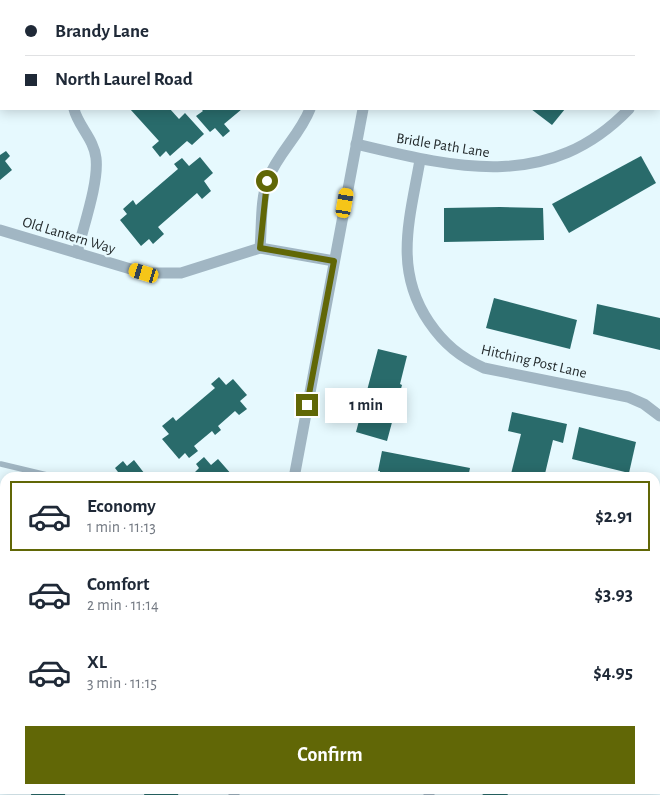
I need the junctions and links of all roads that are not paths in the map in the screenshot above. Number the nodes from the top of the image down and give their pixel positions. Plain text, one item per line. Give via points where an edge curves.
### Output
1 (75, 110) edge
2 (310, 110) edge
3 (363, 110) edge
4 (628, 110) edge
5 (356, 144) junction
6 (420, 160) junction
7 (0, 230) edge
8 (260, 248) junction
9 (77, 253) junction
10 (334, 261) junction
11 (660, 416) edge
12 (1, 464) edge
13 (35, 472) edge
14 (295, 472) edge

1 - 9 street via 91,140 96,158 95,177
2 - 8 street via 267,181
3 - 5 street
4 - 6 street, Bridle Path Lane via 589,141 557,156 530,163 477,168
5 - 6 street, Bridle Path Lane
5 - 10 street
6 - 11 street, Hitching Post Lane via 406,241 407,271 422,312 450,348 484,368 628,397
7 - 9 street, Old Lantern Way
8 - 9 street, Old Lantern Way via 190,271 164,274 144,273
8 - 10 street, Old Lantern Way
10 - 14 street
12 - 13 lane

